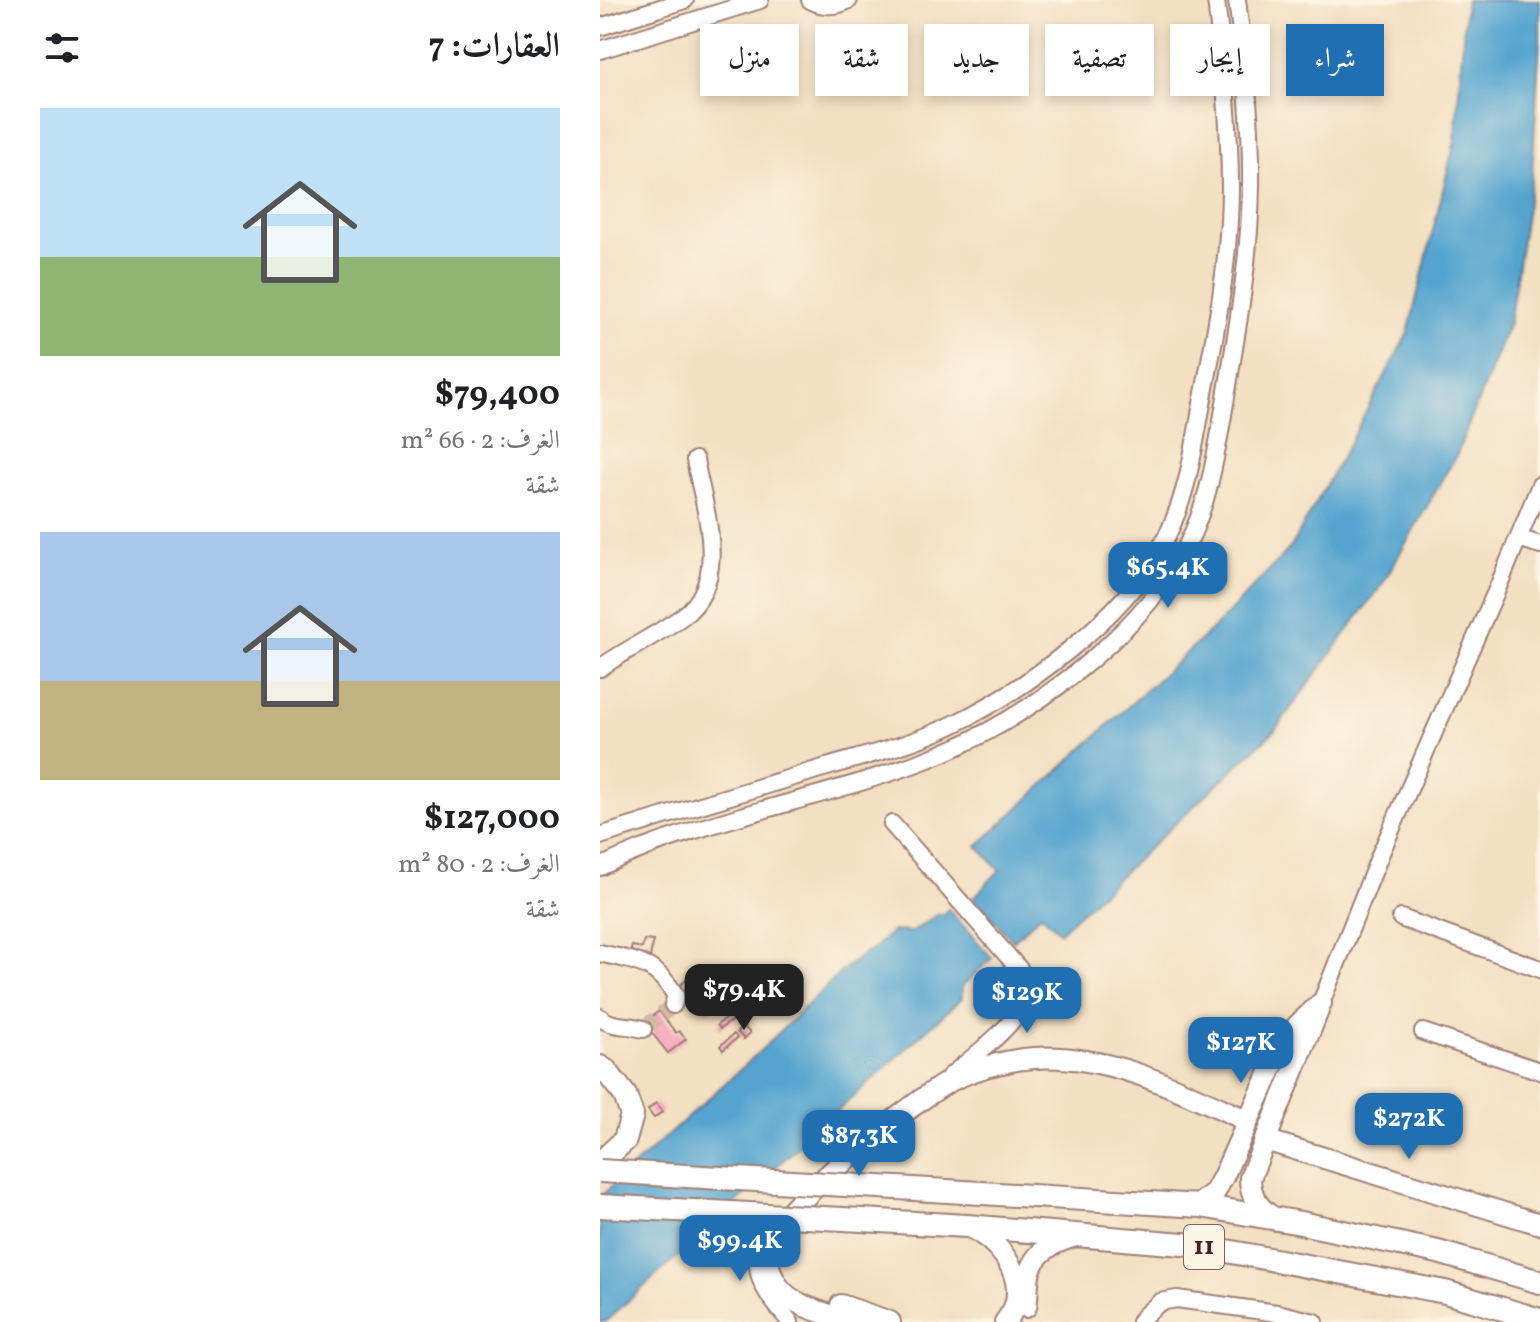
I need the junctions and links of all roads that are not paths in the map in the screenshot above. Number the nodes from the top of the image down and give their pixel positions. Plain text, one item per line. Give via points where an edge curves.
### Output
1 (685, 0) edge
2 (760, 0) edge
3 (810, 0) edge
4 (849, 0) edge
5 (1216, 0) edge
6 (1237, 0) edge
7 (1219, 24) edge
8 (1240, 24) edge
9 (600, 27) edge
10 (600, 50) edge
11 (1225, 96) edge
12 (1247, 96) edge
13 (695, 460) dead end
14 (1540, 485) edge
15 (1518, 538) junction
16 (1540, 545) edge
17 (600, 668) edge
18 (892, 824) dead end
19 (600, 836) edge
20 (600, 867) edge
21 (1401, 918) dead end
22 (600, 953) edge
23 (1539, 967) edge
24 (1321, 1003) junction
25 (673, 1005) dead end
26 (600, 1017) edge
27 (643, 1029) dead end
28 (1423, 1032) dead end
29 (600, 1067) edge
30 (1540, 1071) edge
31 (936, 1089) junction
32 (1248, 1121) junction
33 (1265, 1140) junction
34 (600, 1163) edge
35 (600, 1171) edge
36 (1224, 1175) junction
37 (1250, 1178) junction
38 (600, 1206) edge
39 (1197, 1206) junction
40 (1276, 1219) junction
41 (1540, 1224) edge
42 (967, 1226) junction
43 (1076, 1236) junction
44 (769, 1267) junction
45 (1540, 1282) edge
46 (1540, 1320) edge
47 (790, 1322) edge
48 (854, 1322) edge
49 (890, 1322) edge
50 (1005, 1322) edge
51 (1020, 1322) edge
52 (1140, 1322) edge
53 (1315, 1322) edge

1 - 9 street
2 - 10 street
3 - 4 street via 823,5
5 - 7 street
6 - 8 street
11 - 19 street via 1230,190 1216,328 1179,510 1138,583 1042,671 950,726
12 - 20 street via 1247,252 1217,448 1202,511 1157,593 1094,657 987,732 896,770 695,831
13 - 17 street via 712,551 707,585 687,614
14 - 15 street
15 - 16 street
15 - 24 street
18 - 31 street via 1026,983 1021,1011
21 - 23 street
22 - 25 street via 653,967 676,996
24 - 32 main road via 1282,1045
24 - 33 main road
26 - 27 street via 608,1024
28 - 30 street
29 - 34 highway via 625,1095 632,1115 625,1140
31 - 32 main road via 993,1065 1054,1058 1129,1072
31 - 44 main road via 803,1198 774,1231
32 - 36 main road
33 - 37 main road
33 - 41 main road
35 - 39 highway, 11, bridge
36 - 37 main road via 1224,1186 1236,1193
36 - 39 main road via 1215,1192
37 - 40 main road via 1260,1208
38 - 42 highway, 11, bridge
39 - 40 highway, 11
40 - 45 highway, 11 via 1438,1252
42 - 43 highway, 11
42 - 50 main road via 992,1241 1009,1264 1016,1291
43 - 46 highway, 11 via 1195,1245 1445,1292
43 - 51 main road via 1047,1247 1036,1259
44 - 47 street via 762,1261 758,1274
44 - 48 main road via 787,1296
44 - 49 main road via 801,1293
52 - 53 street via 1160,1302 1177,1299

